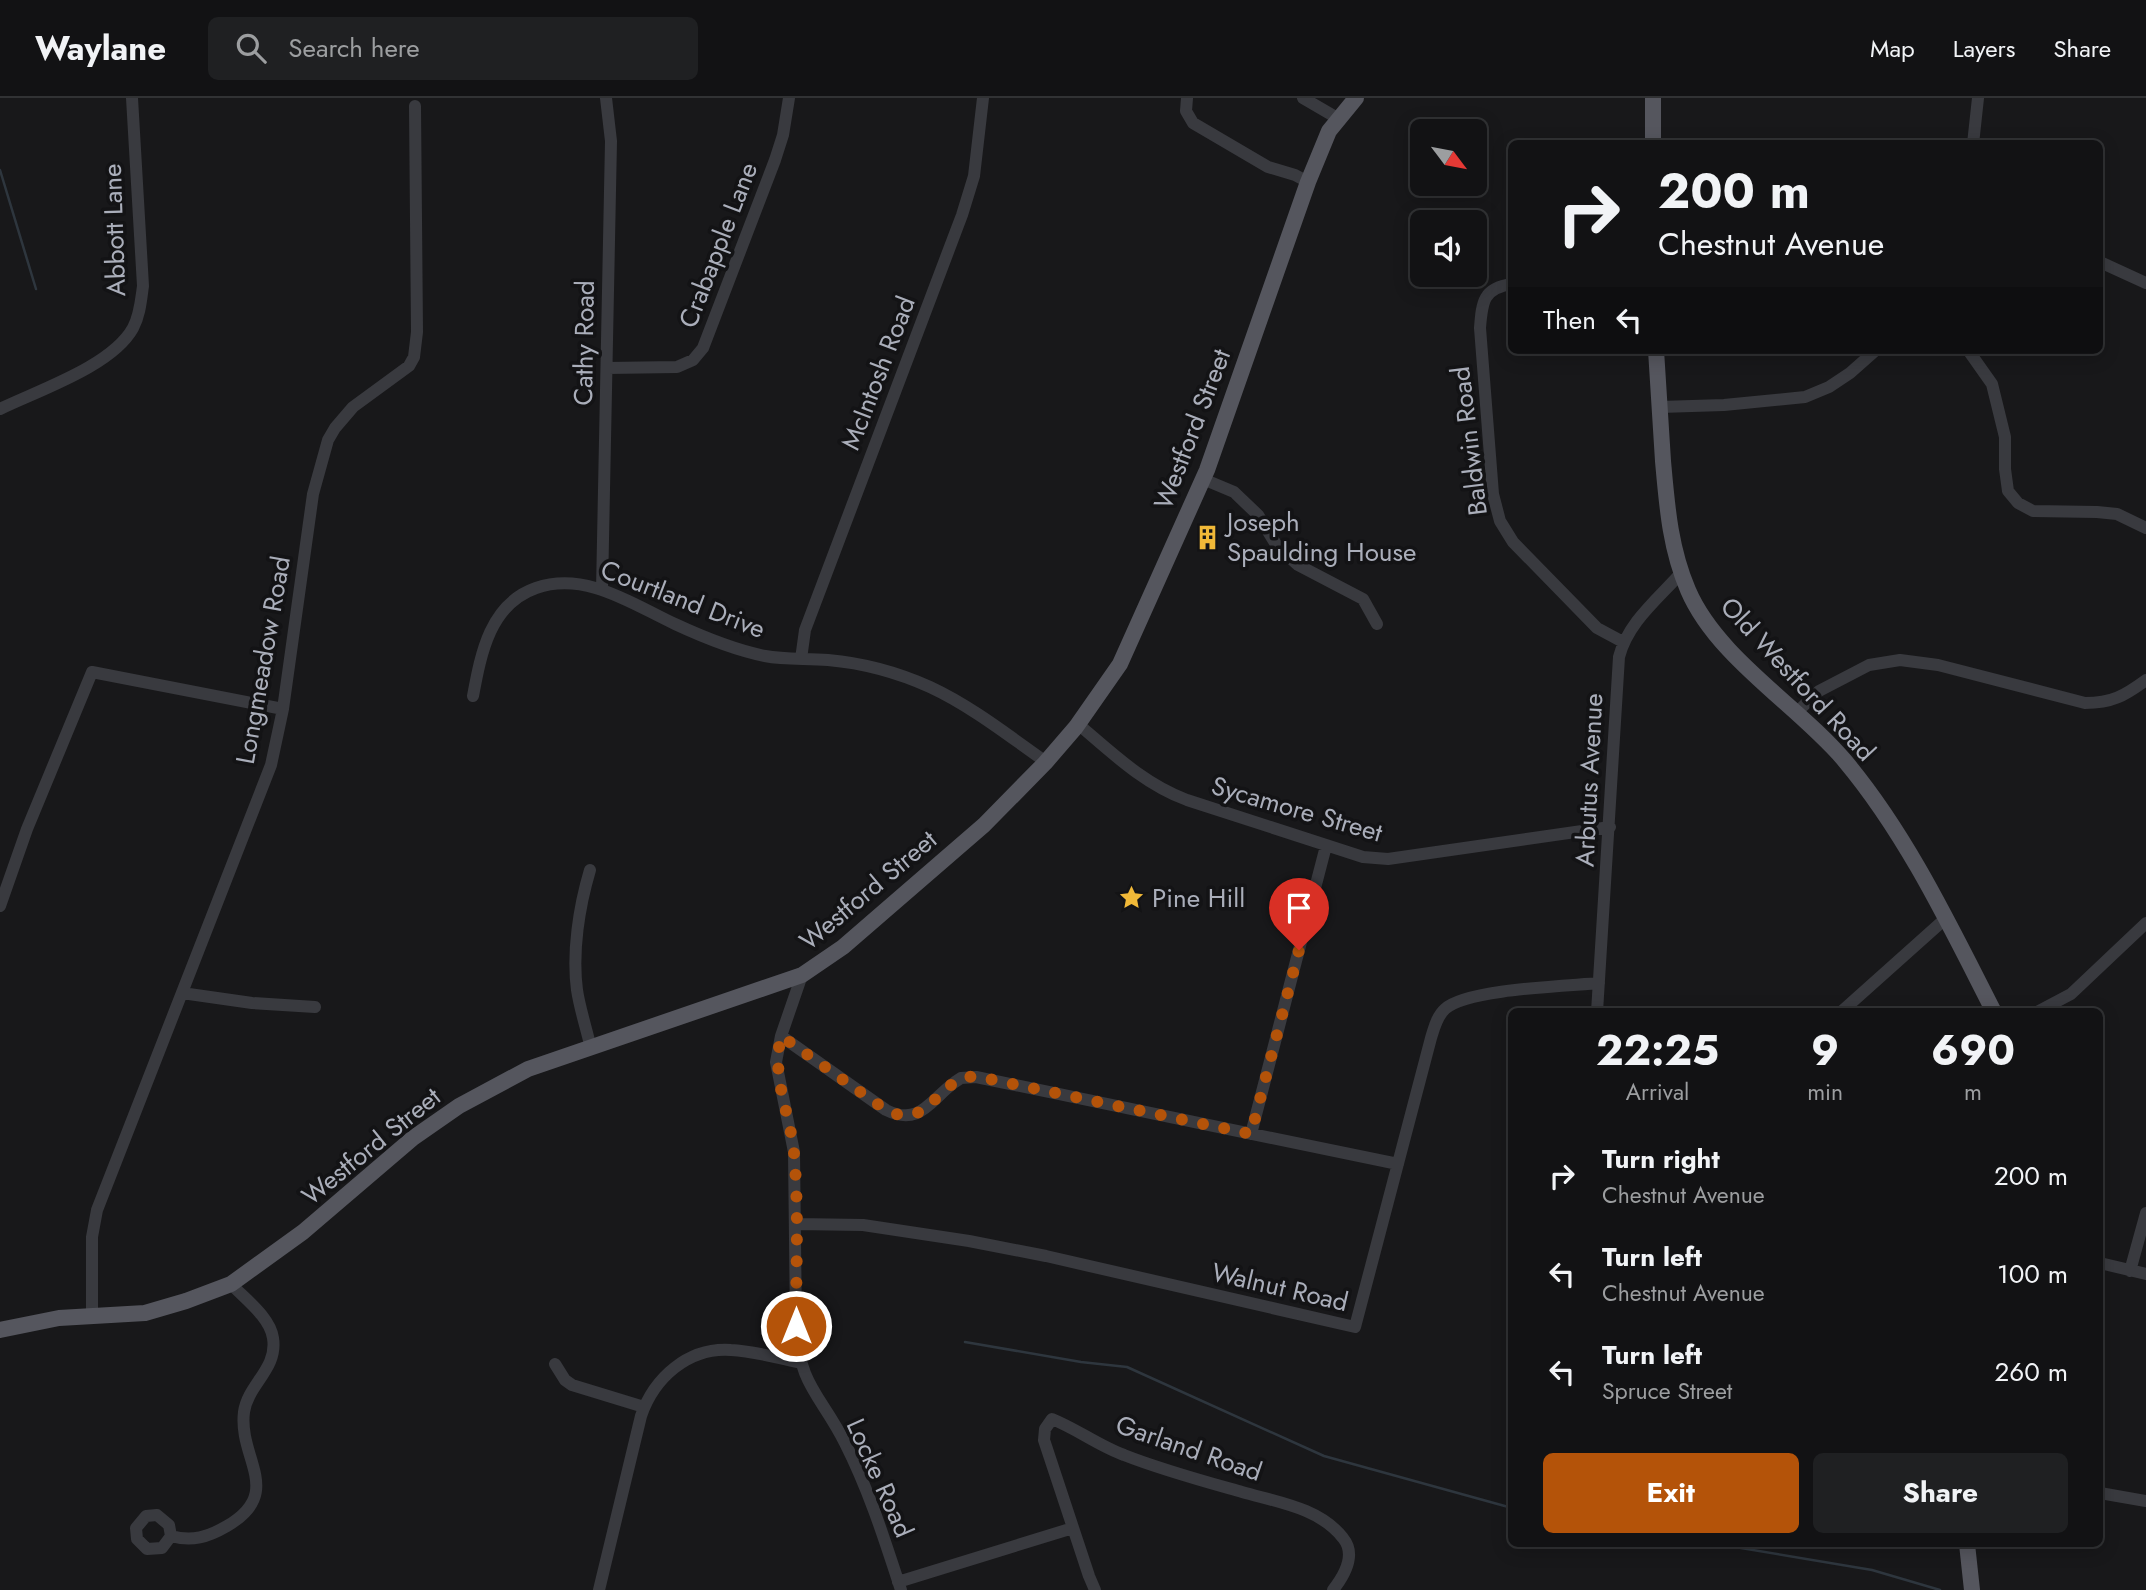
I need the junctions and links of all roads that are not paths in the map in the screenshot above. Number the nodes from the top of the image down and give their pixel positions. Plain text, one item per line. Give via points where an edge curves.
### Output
1 (132, 98) edge
2 (606, 98) edge
3 (789, 98) edge
4 (983, 98) edge
5 (1187, 98) edge
6 (1303, 98) edge
7 (1356, 98) edge
8 (1653, 98) edge
9 (1978, 98) edge
10 (415, 106) dead end
11 (1339, 118) junction
12 (1653, 140) edge
13 (1973, 140) edge
14 (1308, 182) junction
15 (2103, 263) edge
16 (2146, 284) edge
17 (1508, 285) edge
18 (1656, 354) edge
19 (1871, 354) edge
20 (1971, 354) edge
21 (607, 368) junction
22 (1660, 407) junction
23 (0, 409) edge
24 (1203, 479) junction
25 (2146, 528) edge
26 (1681, 573) junction
27 (602, 590) junction
28 (1377, 624) dead end
29 (1623, 642) junction
30 (801, 659) junction
31 (2146, 680) edge
32 (473, 696) dead end
33 (283, 709) junction
34 (1796, 713) junction
35 (1078, 724) junction
36 (1046, 762) junction
37 (1610, 827) junction
38 (1326, 846) junction
39 (590, 870) dead end
40 (0, 906) edge
41 (1945, 919) junction
42 (2146, 923) edge
43 (802, 975) junction
44 (1599, 983) junction
45 (182, 993) junction
46 (315, 1007) dead end
47 (1597, 1008) edge
48 (1845, 1008) edge
49 (1992, 1008) edge
50 (2045, 1008) edge
51 (781, 1036) junction
52 (592, 1049) junction
53 (1251, 1134) junction
54 (1398, 1164) junction
55 (2146, 1213) edge
56 (796, 1224) junction
57 (2103, 1264) edge
58 (2130, 1271) junction
59 (2146, 1274) edge
60 (231, 1284) junction
61 (92, 1315) junction
62 (0, 1330) edge
63 (800, 1363) junction
64 (555, 1364) dead end
65 (644, 1407) junction
66 (2103, 1494) edge
67 (2146, 1501) edge
68 (1073, 1528) junction
69 (171, 1536) dead end
70 (1967, 1547) edge
71 (900, 1586) edge
72 (599, 1590) edge
73 (1095, 1590) edge
74 (1332, 1590) edge
75 (1972, 1590) edge

1 - 23 street, Abbott Lane via 143,286 133,327 111,354
2 - 21 street, Cathy Road via 611,141
3 - 21 street, Crabapple Lane via 775,160 703,348 693,360 677,367
4 - 30 street, McIntosh Road via 974,176 962,215 805,629
5 - 14 street via 1186,111 1193,123 1268,167
6 - 11 street
7 - 11 main road, Westford Street
8 - 12 main road
9 - 13 street
10 - 33 street, Longmeadow Road via 414,357 402,373 354,407 328,440 313,494
11 - 14 main road, Westford Street
14 - 24 main road, Westford Street
15 - 16 street
17 - 29 street, Baldwin Road via 1488,293 1480,328 1493,494 1500,521 1513,542 1597,628
18 - 22 main road, Old Westford Road
19 - 22 street via 1829,387 1805,397
20 - 25 street via 1992,384 2006,437 2008,491 2018,503 2033,512 2118,514
21 - 27 street, Cathy Road
22 - 26 main road, Old Westford Road via 1667,512
24 - 28 street via 1234,492 1298,565 1363,599
24 - 35 main road, Westford Street via 1120,664
26 - 29 street, Arbutus Avenue
26 - 34 main road, Old Westford Road via 1720,638
27 - 30 street, Courtland Drive via 727,644 766,656
27 - 32 street, Courtland Drive via 583,584 558,585 538,587 515,598 489,631
29 - 37 street, Arbutus Avenue
30 - 36 street, Courtland Drive via 874,669 930,687
31 - 34 street via 2119,698 2085,704 1938,665 1900,660 1869,665 1819,691
33 - 40 street via 92,672
33 - 45 street, Longmeadow Road via 259,800
34 - 41 main road, Old Westford Road via 1844,760 1874,799
35 - 36 main road, Westford Street
35 - 38 street, Sycamore Street via 1163,790
36 - 43 main road, Westford Street via 984,825 842,947
37 - 38 street, Sycamore Street via 1388,859
37 - 44 street, Arbutus Avenue
38 - 53 street
39 - 52 street via 583,894 577,990
41 - 48 street
41 - 49 main road, Old Westford Road
42 - 50 street via 2071,994
43 - 51 street, Locke Road
43 - 52 main road, Westford Street
44 - 47 street, Arbutus Avenue
44 - 54 street, Walnut Road via 1486,995 1446,1008 1431,1038
45 - 46 street
45 - 61 street, Longmeadow Road via 97,1210 92,1237
51 - 53 street via 886,1110 902,1116 915,1115 961,1078 975,1076
51 - 56 street, Locke Road via 776,1062 794,1152
52 - 60 main road, Westford Street via 528,1069 458,1105 303,1232
53 - 54 street
54 - 56 street, Walnut Road via 1355,1327 969,1241 863,1225
55 - 58 street
56 - 63 street, Locke Road
57 - 58 street
58 - 59 street
60 - 61 main road, Westford Street via 145,1313
60 - 69 street via 265,1320 273,1338 269,1366 247,1401 244,1415 256,1495 242,1516 214,1533 192,1539
61 - 62 main road, Westford Street
63 - 65 street via 731,1350 702,1353 664,1376
63 - 71 street, Locke Road via 845,1441
64 - 65 street via 572,1385
65 - 72 street
66 - 67 street
68 - 71 street
68 - 73 street, Garland Road
68 - 74 street, Garland Road via 1044,1440 1052,1419 1123,1455 1327,1521 1346,1540 1349,1560 1346,1575
70 - 75 main road

